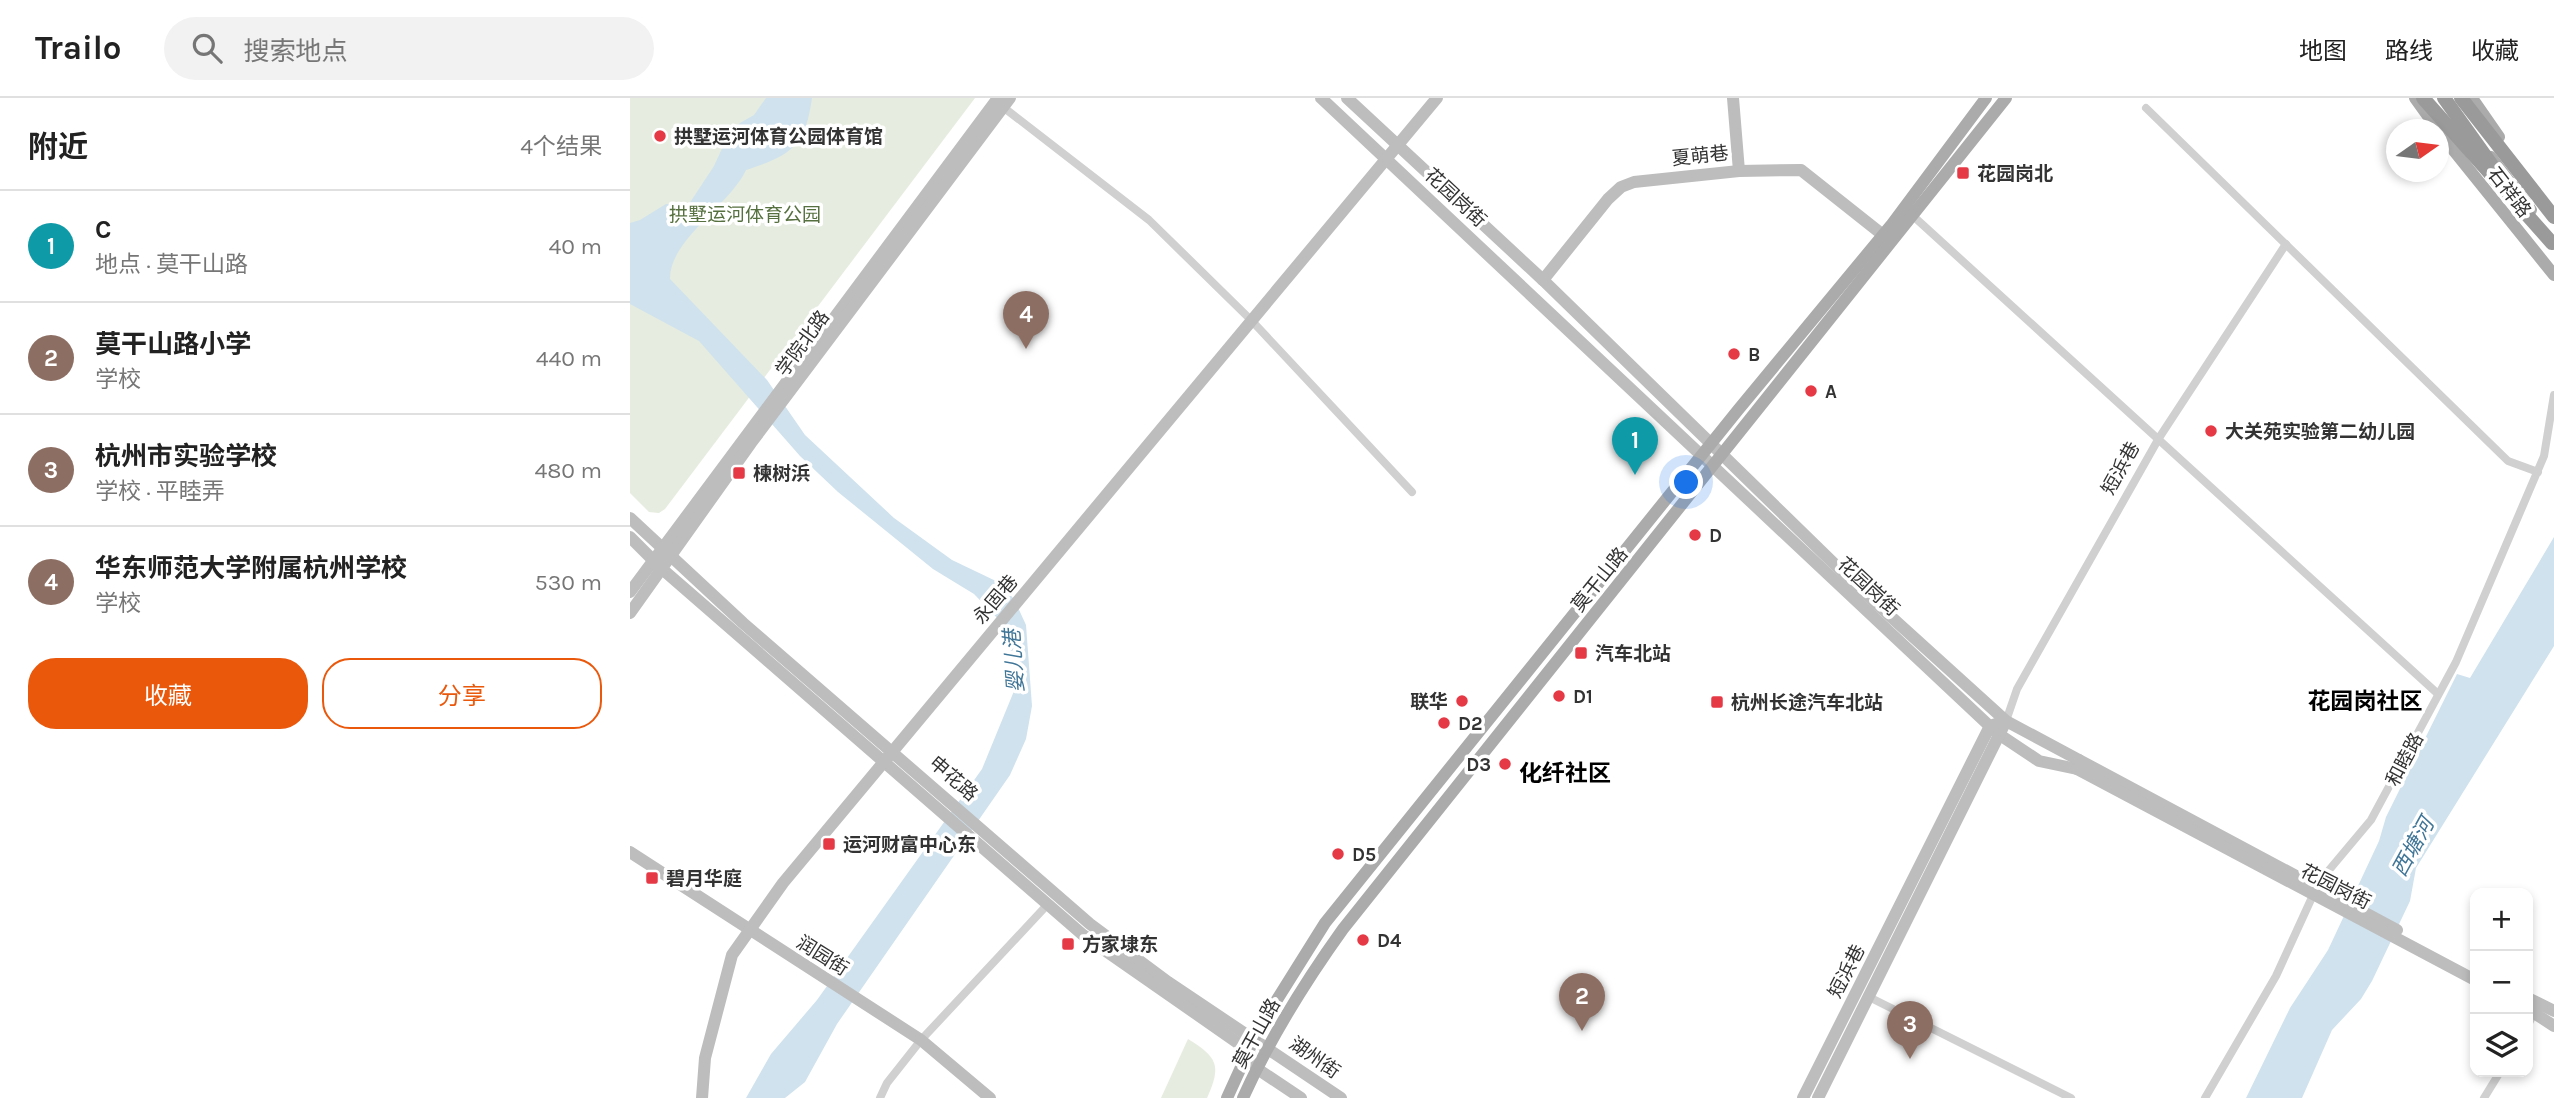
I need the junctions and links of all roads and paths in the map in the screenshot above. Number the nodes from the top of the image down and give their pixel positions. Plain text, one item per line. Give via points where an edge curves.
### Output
1 (1321, 98) edge
2 (1348, 98) edge
3 (1437, 98) edge
4 (1733, 98) edge
5 (1986, 98) edge
6 (2006, 98) edge
7 (2415, 98) edge
8 (2423, 98) edge
9 (2445, 98) edge
10 (2459, 98) edge
11 (2471, 98) edge
12 (1004, 101) edge
13 (2146, 108) dead end
14 (2430, 119) edge
15 (2449, 144) edge
16 (1398, 146) junction
17 (2502, 146) junction
18 (1388, 159) junction
19 (1739, 171) junction
20 (2554, 205) edge
21 (1912, 215) junction
22 (2554, 217) edge
23 (2554, 224) edge
24 (1883, 235) junction
25 (2553, 242) edge
26 (2286, 244) junction
27 (2554, 275) edge
28 (1542, 280) junction
29 (1252, 321) junction
30 (784, 392) junction
31 (2554, 395) edge
32 (2159, 438) junction
33 (1706, 451) junction
34 (1723, 455) junction
35 (1714, 466) junction
36 (2538, 472) junction
37 (1412, 492) dead end
38 (630, 518) edge
39 (630, 537) edge
40 (666, 552) junction
41 (657, 564) junction
42 (630, 592) edge
43 (630, 613) edge
44 (2438, 694) junction
45 (2006, 721) junction
46 (1995, 730) junction
47 (893, 752) junction
48 (885, 763) junction
49 (2078, 765) junction
50 (949, 809) junction
51 (980, 835) junction
52 (630, 852) edge
53 (1048, 904) junction
54 (750, 931) junction
55 (2470, 968) edge
56 (2470, 977) edge
57 (1863, 994) junction
58 (2533, 1010) edge
59 (2533, 1011) edge
60 (2554, 1011) edge
61 (2554, 1026) edge
62 (922, 1040) junction
63 (1251, 1044) junction
64 (1268, 1047) junction
65 (1256, 1068) junction
66 (2497, 1077) edge
67 (702, 1098) edge
68 (880, 1098) edge
69 (990, 1098) edge
70 (1227, 1098) edge
71 (1243, 1098) edge
72 (1301, 1098) edge
73 (1341, 1098) edge
74 (1803, 1098) edge
75 (1818, 1098) edge
76 (2071, 1098) edge
77 (2205, 1098) edge
78 (2484, 1098) edge

1 - 18 street, 花园岗街
2 - 16 street, 花园岗街
3 - 16 street, 永固巷
4 - 19 street
5 - 24 main road, 莫干山路
6 - 21 main road, 莫干山路
7 - 14 main road, 石祥路
8 - 25 highway
9 - 25 highway
10 - 17 highway
10 - 23 main road
11 - 17 highway
12 - 29 street via 1149,220
12 - 30 street, 学院北路
13 - 26 street
15 - 27 main road, 石祥路
16 - 18 street, 永固巷
16 - 28 street, 花园岗街
17 - 20 main road, 石祥路
17 - 22 highway
18 - 29 street, 永固巷
18 - 33 street, 花园岗街
19 - 24 street, 夏萌巷 via 1801,170
19 - 28 street, 夏萌巷 via 1620,187
21 - 32 street
21 - 34 main road, 莫干山路
24 - 33 main road, 莫干山路
26 - 32 street, 短浜巷
26 - 36 street via 2508,461
28 - 33 street, 花园岗街
29 - 37 street
29 - 47 street, 永固巷
30 - 40 street, 学院北路 via 751,443
30 - 40 street, 学院北路 via 758,418
31 - 36 street, 和睦路
32 - 44 street
32 - 45 street, 短浜巷 via 2017,689
33 - 34 street, 花园岗街
33 - 35 street, 花园岗街
33 - 63 main road, 莫干山路 via 1325,923
34 - 35 main road, 莫干山路
34 - 45 street, 花园岗街 via 1857,586
35 - 46 street, 花园岗街
35 - 64 main road, 莫干山路 via 1343,929
36 - 44 street, 和睦路
38 - 40 street, 申花路
39 - 41 street, 申花路
40 - 41 street, 学院北路
40 - 47 street, 申花路
41 - 42 street, 学院北路
41 - 43 street, 学院北路
41 - 48 street, 申花路
44 - 77 street, 和睦路 via 2371,820 2319,882 2276,976
45 - 46 street
45 - 49 street, 花园岗街
46 - 49 street, 花园岗街 via 2039,761
46 - 57 street, 短浜巷
47 - 48 street, 永固巷
47 - 50 street, 申花路
48 - 50 street, 申花路
48 - 54 street, 永固巷 via 783,883
49 - 55 street, 花园岗街, bridge
49 - 56 street, 花园岗街, bridge
50 - 51 street, 申花路
51 - 53 street, 申花路
51 - 63 street, 申花路
52 - 54 street, 润园街
53 - 62 street
53 - 63 street, 申花路 via 1121,964
54 - 62 street, 润园街
54 - 67 street, 永固巷 via 732,955 718,1002 705,1058
57 - 74 street, 短浜巷
57 - 75 street, 短浜巷
57 - 76 street
58 - 60 street
59 - 61 street
62 - 68 street
62 - 69 street, 润园街
63 - 64 street, 申花路
63 - 65 street
63 - 70 main road, 莫干山路
64 - 65 main road, 莫干山路
64 - 73 street, 湖州街
65 - 71 main road, 莫干山路
65 - 72 street
66 - 78 street

